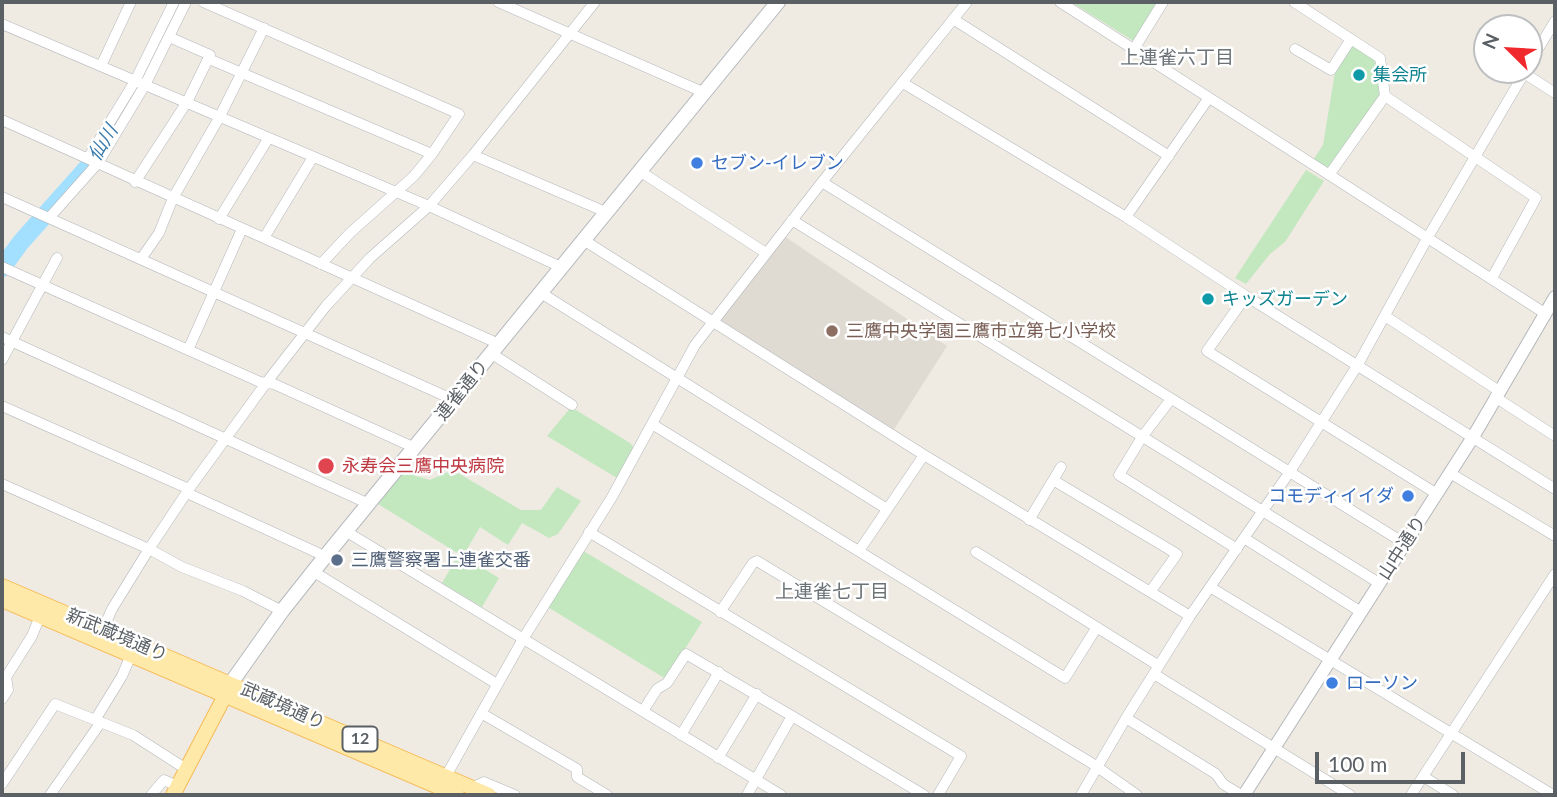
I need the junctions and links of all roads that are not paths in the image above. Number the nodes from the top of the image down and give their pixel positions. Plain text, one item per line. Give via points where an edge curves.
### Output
1 (131, 2) edge
2 (174, 2) edge
3 (186, 2) edge
4 (203, 2) edge
5 (498, 2) edge
6 (595, 2) edge
7 (778, 2) edge
8 (967, 2) edge
9 (1060, 2) edge
10 (1163, 2) edge
11 (1294, 2) edge
12 (954, 19) junction
13 (1555, 21) edge
14 (2, 24) edge
15 (264, 28) junction
16 (569, 34) junction
17 (169, 37) junction
18 (1351, 39) junction
19 (1543, 41) edge
20 (1134, 49) junction
21 (1295, 49) dead end
22 (209, 59) junction
23 (101, 66) junction
24 (242, 73) junction
25 (140, 83) junction
26 (902, 83) junction
27 (1517, 84) edge
28 (705, 93) junction
29 (1385, 96) junction
30 (1208, 99) junction
31 (187, 102) junction
32 (219, 118) junction
33 (2, 120) edge
34 (268, 139) junction
35 (432, 154) junction
36 (473, 155) junction
37 (1169, 156) junction
38 (1475, 156) junction
39 (313, 157) junction
40 (93, 160) junction
41 (641, 172) junction
42 (1329, 175) junction
43 (135, 182) junction
44 (822, 182) junction
45 (395, 192) junction
46 (2, 197) edge
47 (173, 198) junction
48 (429, 206) junction
49 (608, 213) junction
50 (45, 216) junction
51 (1126, 217) junction
52 (219, 219) junction
53 (792, 220) junction
54 (242, 229) junction
55 (1428, 237) junction
56 (264, 238) junction
57 (585, 240) junction
58 (766, 253) junction
59 (57, 258) dead end
60 (141, 259) junction
61 (321, 264) junction
62 (4, 268) edge
63 (563, 268) junction
64 (351, 278) junction
65 (1492, 278) junction
66 (43, 284) junction
67 (213, 292) junction
68 (541, 293) junction
69 (1246, 296) junction
70 (1555, 297) edge
71 (1546, 314) junction
72 (1385, 316) junction
73 (712, 320) junction
74 (305, 333) junction
75 (7, 339) edge
76 (495, 349) junction
77 (188, 350) junction
78 (2, 360) edge
79 (1357, 366) junction
80 (676, 378) junction
81 (266, 383) junction
82 (1497, 394) junction
83 (1171, 399) junction
84 (454, 400) junction
85 (572, 405) dead end
86 (2, 406) edge
87 (1322, 422) junction
88 (652, 424) junction
89 (1555, 436) edge
90 (1142, 437) junction
91 (1473, 437) junction
92 (225, 438) junction
93 (415, 448) junction
94 (924, 455) junction
95 (1061, 467) dead end
96 (1450, 472) junction
97 (1289, 473) junction
98 (1053, 480) junction
99 (2, 484) edge
100 (1555, 489) edge
101 (188, 491) junction
102 (1437, 494) junction
103 (369, 504) junction
104 (887, 509) junction
105 (1263, 511) junction
106 (1029, 520) junction
107 (347, 532) junction
108 (589, 532) junction
109 (1555, 536) edge
110 (1244, 538) junction
111 (1404, 543) junction
112 (149, 549) junction
113 (1237, 549) junction
114 (859, 551) junction
115 (975, 552) dead end
116 (324, 558) junction
117 (314, 572) junction
118 (1554, 579) edge
119 (1379, 583) junction
120 (2, 586) edge
121 (1210, 587) junction
122 (1150, 592) junction
123 (3, 605) edge
124 (282, 611) junction
125 (720, 612) junction
126 (1361, 612) junction
127 (1190, 616) junction
128 (40, 617) junction
129 (1097, 627) junction
130 (103, 629) junction
131 (523, 639) junction
132 (131, 655) junction
133 (1330, 659) junction
134 (1157, 670) junction
135 (719, 672) junction
136 (497, 684) junction
137 (228, 689) junction
138 (757, 694) junction
139 (2, 699) edge
140 (643, 711) junction
141 (481, 713) junction
142 (792, 716) junction
143 (1126, 718) junction
144 (98, 721) junction
145 (1451, 733) junction
146 (681, 735) junction
147 (1273, 748) junction
148 (718, 758) junction
149 (1096, 768) junction
150 (186, 769) junction
151 (446, 776) junction
152 (1424, 776) junction
153 (755, 779) junction
154 (2, 784) edge
155 (471, 788) junction
156 (175, 791) edge
157 (50, 795) edge
158 (151, 795) edge
159 (457, 795) edge
160 (489, 795) edge
161 (515, 795) edge
162 (607, 795) edge
163 (747, 795) edge
164 (781, 795) edge
165 (924, 795) edge
166 (938, 795) edge
167 (1081, 795) edge
168 (1137, 795) edge
169 (1242, 795) edge
170 (1350, 795) edge
171 (1411, 795) edge
172 (1453, 795) edge
173 (1553, 795) edge

1 - 23 street
2 - 25 street
3 - 17 street
4 - 15 street
5 - 16 street
6 - 16 street
7 - 28 main road, 連雀通り
8 - 12 street
9 - 20 street
10 - 20 street
11 - 18 street
12 - 26 street
12 - 37 street
13 - 19 street
14 - 23 street
15 - 24 street
15 - 35 street via 459,114
16 - 28 street
16 - 36 street
17 - 22 street via 210,55
17 - 25 street
18 - 21 street via 1331,70
18 - 29 street via 1380,58
20 - 30 street
22 - 24 street
22 - 31 street
23 - 25 street
24 - 32 street
24 - 35 street
25 - 31 street
25 - 40 street
26 - 44 street
26 - 51 street
27 - 38 street
28 - 41 main road, 連雀通り
29 - 38 street
29 - 42 street
30 - 37 street
30 - 42 street
31 - 32 street
31 - 43 street
32 - 34 street
32 - 47 street
33 - 40 street
34 - 39 street
34 - 52 street
35 - 45 street
36 - 48 street
36 - 49 street
37 - 51 street
38 - 55 street
38 - 65 street via 1536,198
39 - 45 street
39 - 56 street
40 - 43 street
40 - 50 street
41 - 49 main road, 連雀通り
41 - 58 street
42 - 55 street
43 - 47 street
44 - 53 street
44 - 83 street
45 - 48 street
45 - 61 street
46 - 50 street
47 - 52 street
47 - 60 street via 159,233
48 - 63 street
48 - 64 street
49 - 57 main road, 連雀通り
50 - 60 street
51 - 69 street
52 - 54 street
53 - 58 street
53 - 90 street
54 - 56 street
54 - 67 street
55 - 65 street
55 - 72 street
56 - 61 street
57 - 63 main road, 連雀通り
57 - 73 street
58 - 73 street
59 - 66 street
60 - 67 street
61 - 64 street
62 - 66 street
63 - 68 main road, 連雀通り
64 - 74 street
64 - 76 street
65 - 71 street
66 - 75 street
66 - 77 street
67 - 74 street
67 - 77 street
68 - 76 main road, 連雀通り
68 - 80 street
69 - 79 street
69 - 87 street via 1207,351
70 - 71 street, 山中通り
71 - 82 street, 山中通り
72 - 79 street
72 - 82 street
73 - 80 street
73 - 94 street
74 - 81 street
74 - 84 street
75 - 78 street
75 - 92 street
76 - 84 main road, 連雀通り
76 - 85 street
77 - 81 street
79 - 87 street
79 - 91 street
80 - 88 street
80 - 104 street
81 - 92 street
81 - 93 street
82 - 89 street
82 - 91 street, 山中通り
83 - 90 street
83 - 97 street
84 - 93 main road, 連雀通り
86 - 101 street
87 - 97 street
87 - 102 street
88 - 108 street
88 - 114 street
90 - 105 street
90 - 113 street via 1119,474
91 - 96 street, 山中通り
91 - 100 street
92 - 101 street
92 - 103 street
93 - 103 main road, 連雀通り
94 - 104 street
94 - 106 street
95 - 98 street
96 - 102 street, 山中通り
96 - 109 street
97 - 105 street
97 - 111 street
98 - 106 street
98 - 122 street via 1177,554
99 - 112 street
101 - 112 street
101 - 116 street
102 - 111 street, 山中通り
103 - 107 main road, 連雀通り
104 - 114 street
105 - 110 street
105 - 119 street
106 - 122 street
107 - 116 main road, 連雀通り
107 - 131 street
108 - 125 street
108 - 131 street
110 - 113 street
110 - 126 street
111 - 119 street, 山中通り
112 - 124 street
112 - 130 street
113 - 121 street
114 - 129 street via 1065,678
115 - 129 street
116 - 117 main road, 連雀通り
117 - 124 main road, 連雀通り
117 - 136 street
118 - 145 street
119 - 126 street, 山中通り
120 - 130 main road, 新武蔵境通り / 12
121 - 127 street
121 - 133 street
122 - 127 street
123 - 128 main road, 新武蔵境通り / 12
124 - 137 main road, 連雀通り
125 - 149 street via 757,561
125 - 166 street via 961,756
126 - 133 street, 山中通り
127 - 134 street
128 - 132 main road, 新武蔵境通り / 12
128 - 139 street via 6,677 8,690
129 - 134 street
130 - 137 main road, 新武蔵境通り / 12
131 - 136 street
131 - 140 street
132 - 137 main road, 新武蔵境通り / 12
132 - 144 street
133 - 145 street
133 - 147 street, 山中通り
134 - 143 street
134 - 147 street
135 - 138 street
135 - 140 street via 687,654
135 - 146 street
136 - 141 street
137 - 150 main road, 連雀通り
137 - 151 main road, 武蔵境通り / 12
137 - 159 main road, 武蔵境通り / 12
138 - 142 street
138 - 148 street
140 - 146 street
141 - 151 street
141 - 162 street via 577,769 577,777
142 - 153 street
142 - 165 street
143 - 149 street
143 - 169 street
144 - 150 street via 133,735
144 - 154 street via 55,704
144 - 157 street
145 - 152 street
145 - 173 street
146 - 148 street
147 - 169 street, 山中通り
147 - 170 street
148 - 153 street
149 - 167 street
149 - 168 street
150 - 156 main road, 連雀通り
151 - 155 main road, 武蔵境通り / 12
152 - 171 street
152 - 172 street
153 - 163 street
153 - 164 street
155 - 160 main road, 武蔵境通り / 12
155 - 161 street via 485,782
156 - 158 street via 164,780

